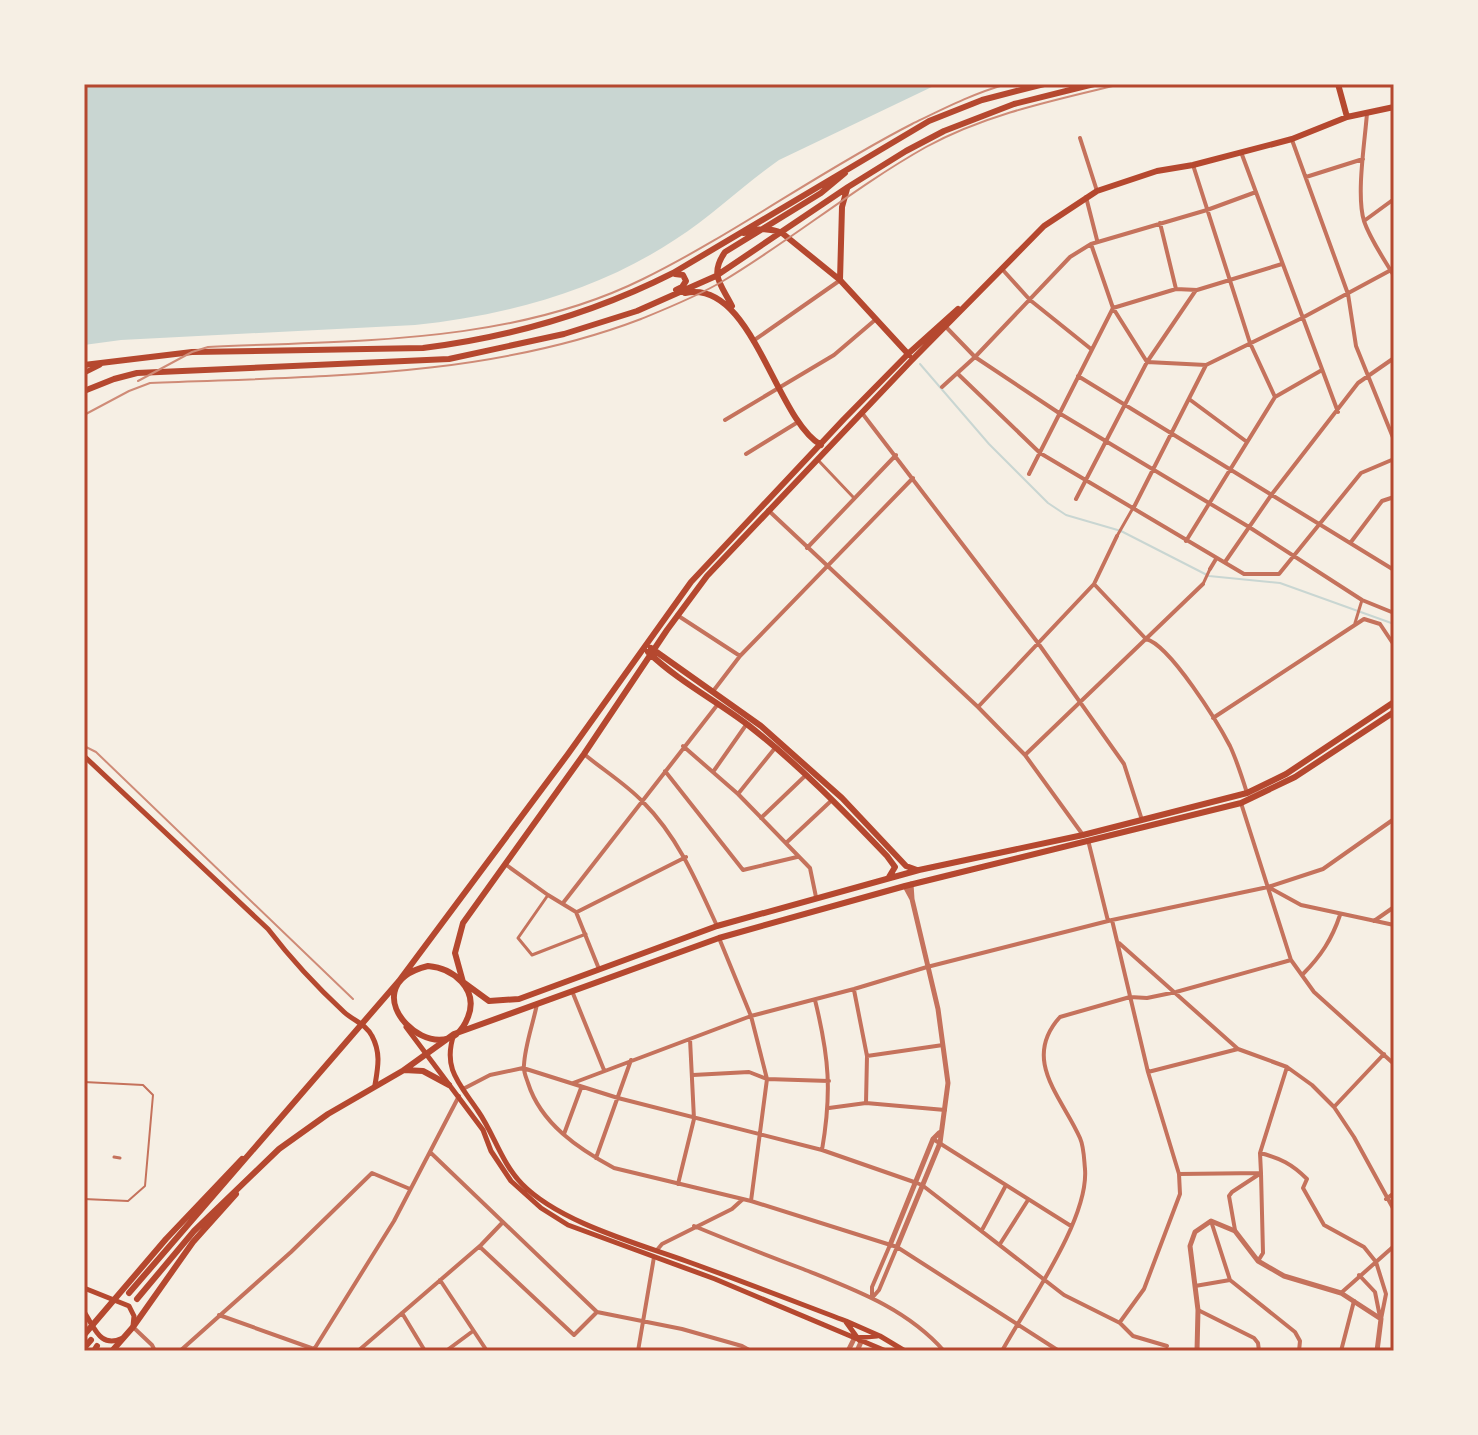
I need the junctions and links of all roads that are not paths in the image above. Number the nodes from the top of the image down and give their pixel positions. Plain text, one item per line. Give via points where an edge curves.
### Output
1 (1044, 84) edge
2 (1094, 84) edge
3 (1338, 84) edge
4 (1394, 107) edge
5 (1367, 113) junction
6 (1347, 117) junction
7 (1080, 138) dead end
8 (1292, 139) junction
9 (1241, 152) junction
10 (1363, 159) junction
11 (1193, 165) junction
12 (852, 166) junction
13 (1306, 177) junction
14 (848, 187) junction
15 (1097, 191) junction
16 (1256, 192) junction
17 (1086, 197) junction
18 (1394, 199) edge
19 (1207, 210) junction
20 (1364, 221) junction
21 (1160, 223) junction
22 (761, 229) junction
23 (782, 233) junction
24 (1097, 240) junction
25 (726, 241) junction
26 (1091, 244) junction
27 (1282, 264) junction
28 (1002, 269) junction
29 (1391, 270) junction
30 (716, 276) junction
31 (1394, 276) edge
32 (664, 277) junction
33 (992, 279) junction
34 (1229, 279) junction
35 (840, 280) junction
36 (1176, 289) junction
37 (1197, 290) junction
38 (1348, 294) junction
39 (674, 295) junction
40 (1030, 300) junction
41 (1113, 308) junction
42 (637, 311) junction
43 (1302, 318) junction
44 (876, 319) junction
45 (741, 324) junction
46 (946, 327) junction
47 (753, 341) junction
48 (1250, 343) junction
49 (1091, 349) junction
50 (909, 353) junction
51 (975, 357) junction
52 (1394, 358) edge
53 (112, 359) junction
54 (910, 362) junction
55 (1147, 362) junction
56 (84, 365) edge
57 (1206, 365) junction
58 (1322, 370) junction
59 (84, 373) edge
60 (958, 374) junction
61 (1078, 376) junction
62 (1367, 376) junction
63 (778, 387) junction
64 (942, 387) dead end
65 (84, 391) edge
66 (1275, 397) junction
67 (1189, 399) junction
68 (1125, 406) junction
69 (1338, 412) junction
70 (862, 413) junction
71 (1059, 413) junction
72 (725, 420) dead end
73 (800, 420) junction
74 (1172, 434) junction
75 (1394, 440) edge
76 (1106, 441) junction
77 (1247, 442) junction
78 (819, 445) junction
79 (829, 446) junction
80 (1040, 453) junction
81 (746, 454) dead end
82 (896, 455) junction
83 (817, 459) junction
84 (1394, 459) edge
85 (1230, 468) junction
86 (1152, 471) junction
87 (1029, 474) dead end
88 (913, 478) junction
89 (1087, 479) junction
90 (1272, 494) junction
91 (1394, 497) edge
92 (854, 498) junction
93 (1076, 499) dead end
94 (1208, 504) junction
95 (1134, 507) junction
96 (768, 510) junction
97 (1320, 524) junction
98 (1249, 527) junction
99 (1117, 536) joint
100 (1186, 541) junction
101 (1351, 542) junction
102 (807, 548) junction
103 (1295, 556) junction
104 (1216, 559) junction
105 (1225, 562) junction
106 (827, 567) junction
107 (1210, 569) joint
108 (1394, 570) edge
109 (1094, 584) junction
110 (1203, 584) joint
111 (1361, 602) junction
112 (1394, 613) edge
113 (677, 615) junction
114 (1353, 626) junction
115 (1146, 639) junction
116 (1038, 643) junction
117 (1394, 645) edge
118 (644, 646) junction
119 (652, 651) junction
120 (740, 656) junction
121 (714, 690) junction
122 (1394, 702) edge
123 (1080, 703) junction
124 (718, 704) junction
125 (978, 707) junction
126 (1394, 712) edge
127 (1213, 718) junction
128 (747, 724) junction
129 (683, 746) junction
130 (775, 748) junction
131 (584, 754) junction
132 (1025, 755) junction
133 (84, 756) edge
134 (665, 771) junction
135 (713, 772) junction
136 (806, 775) junction
137 (1247, 793) junction
138 (738, 794) junction
139 (832, 800) junction
140 (642, 801) junction
141 (1241, 803) junction
142 (761, 818) junction
143 (1394, 819) edge
144 (1142, 820) junction
145 (1085, 837) junction
146 (786, 843) junction
147 (798, 856) junction
148 (686, 857) junction
149 (504, 863) junction
150 (905, 865) junction
151 (895, 867) junction
152 (919, 870) junction
153 (908, 873) junction
154 (899, 875) junction
155 (886, 879) junction
156 (908, 885) junction
157 (1268, 887) junction
158 (548, 895) junction
159 (817, 899) junction
160 (563, 903) junction
161 (1394, 907) edge
162 (576, 912) junction
163 (1340, 915) junction
164 (1110, 921) junction
165 (1374, 921) junction
166 (1394, 925) edge
167 (717, 926) junction
168 (586, 934) junction
169 (719, 938) junction
170 (1117, 941) junction
171 (1291, 960) junction
172 (927, 967) junction
173 (599, 971) junction
174 (1303, 974) junction
175 (399, 981) junction
176 (463, 982) junction
177 (854, 989) junction
178 (572, 991) junction
179 (1176, 992) junction
180 (1130, 997) junction
181 (815, 1000) junction
182 (537, 1004) junction
183 (751, 1016) junction
184 (363, 1024) junction
185 (406, 1027) junction
186 (454, 1034) junction
187 (690, 1039) junction
188 (943, 1045) junction
189 (1238, 1049) junction
190 (427, 1054) junction
191 (1384, 1054) junction
192 (867, 1056) junction
193 (631, 1060) junction
194 (1394, 1064) edge
195 (1287, 1067) junction
196 (523, 1068) junction
197 (404, 1070) junction
198 (604, 1070) junction
199 (1148, 1072) junction
200 (693, 1075) junction
201 (767, 1079) junction
202 (829, 1081) junction
203 (84, 1082) edge
204 (573, 1083) junction
205 (375, 1085) junction
206 (449, 1085) junction
207 (581, 1088) junction
208 (463, 1089) junction
209 (459, 1096) junction
210 (618, 1098) junction
211 (866, 1103) junction
212 (1334, 1107) junction
213 (829, 1108) junction
214 (945, 1110) junction
215 (694, 1119) junction
216 (270, 1131) junction
217 (940, 1133) junction
218 (564, 1134) junction
219 (759, 1135) junction
220 (933, 1139) junction
221 (940, 1143) junction
222 (822, 1150) junction
223 (431, 1153) junction
224 (1260, 1153) junction
225 (114, 1157) dead end
226 (120, 1158) dead end
227 (596, 1158) junction
228 (256, 1169) junction
229 (1261, 1173) junction
230 (1179, 1174) junction
231 (914, 1182) junction
232 (678, 1184) junction
233 (922, 1185) junction
234 (1006, 1186) junction
235 (410, 1189) junction
236 (1394, 1193) edge
237 (84, 1199) edge
238 (743, 1199) junction
239 (1386, 1199) junction
240 (1028, 1200) junction
241 (751, 1201) junction
242 (1394, 1210) edge
243 (1211, 1221) junction
244 (503, 1222) junction
245 (694, 1226) junction
246 (1071, 1226) junction
247 (982, 1230) junction
248 (1235, 1231) junction
249 (1000, 1244) junction
250 (890, 1245) junction
251 (1394, 1246) edge
252 (479, 1247) junction
253 (897, 1247) junction
254 (656, 1254) junction
255 (1258, 1261) junction
256 (1376, 1262) junction
257 (1359, 1275) junction
258 (1044, 1278) junction
259 (440, 1279) junction
260 (1230, 1280) junction
261 (1195, 1286) junction
262 (84, 1288) edge
263 (129, 1293) dead end
264 (1341, 1293) junction
265 (872, 1298) junction
266 (137, 1299) dead end
267 (112, 1300) junction
268 (1354, 1301) junction
269 (1198, 1310) junction
270 (84, 1312) edge
271 (597, 1312) junction
272 (402, 1313) junction
273 (219, 1315) junction
274 (1381, 1319) junction
275 (846, 1321) junction
276 (643, 1322) junction
277 (1120, 1323) junction
278 (93, 1324) junction
279 (1017, 1324) junction
280 (133, 1327) junction
281 (473, 1331) junction
282 (84, 1335) edge
283 (880, 1336) junction
284 (123, 1338) junction
285 (91, 1340) dead end
286 (858, 1340) junction
287 (1167, 1346) dead end
288 (84, 1348) edge
289 (314, 1350) edge
290 (112, 1351) edge
291 (155, 1351) edge
292 (180, 1351) edge
293 (358, 1351) edge
294 (425, 1351) edge
295 (446, 1351) edge
296 (487, 1351) edge
297 (638, 1351) edge
298 (751, 1351) edge
299 (848, 1351) edge
300 (857, 1351) edge
301 (886, 1351) edge
302 (905, 1351) edge
303 (944, 1351) edge
304 (1002, 1351) edge
305 (1059, 1351) edge
306 (1197, 1351) edge
307 (1259, 1351) edge
308 (1299, 1351) edge
309 (1341, 1351) edge
310 (1377, 1351) edge

1 - 12 main road via 929,121
2 - 14 main road via 967,121
3 - 6 main road
4 - 5 main road
5 - 6 main road
5 - 10 street
6 - 8 main road
7 - 15 street
8 - 9 main road
8 - 13 street
9 - 11 main road
9 - 16 street
10 - 13 street
10 - 20 street
11 - 15 main road
11 - 19 street
12 - 22 main road via 821,193
12 - 25 main road
13 - 38 street
14 - 23 main road
14 - 35 main road via 842,207
15 - 17 main road
16 - 19 street
16 - 27 street
17 - 24 street
17 - 28 main road via 1044,226
18 - 20 street
19 - 21 street
19 - 34 street
20 - 29 street
21 - 24 street
21 - 36 street
22 - 23 main road
22 - 25 main road
22 - 30 main road via 725,252
23 - 30 main road
23 - 35 main road
24 - 26 street
25 - 32 main road
26 - 40 street via 1070,257
26 - 41 street
27 - 34 street
27 - 43 street
28 - 33 main road
28 - 40 street
29 - 31 street
29 - 38 street
30 - 39 main road
30 - 45 main road
32 - 42 main road via 679,274 686,281
32 - 53 main road via 575,315 461,343
33 - 46 main road
33 - 50 main road
34 - 37 street
34 - 48 street
35 - 44 main road
35 - 47 street
36 - 37 street
36 - 41 street
37 - 55 street
38 - 43 street
38 - 62 street
39 - 42 main road
39 - 45 main road via 702,291 718,296
40 - 49 street
40 - 51 street
41 - 49 street
41 - 55 street
42 - 65 main road via 564,334 449,359 137,373
43 - 48 street
43 - 58 street
44 - 50 main road
44 - 63 street via 834,355
45 - 47 main road
46 - 51 street
46 - 54 main road
47 - 63 main road
48 - 57 street
48 - 66 street
49 - 61 street
50 - 54 main road
50 - 78 main road
51 - 60 street
51 - 71 street
52 - 62 street
53 - 56 main road
53 - 59 main road
54 - 70 main road
55 - 57 street
55 - 68 street
57 - 67 street
58 - 66 street
58 - 69 street
60 - 64 street
60 - 80 street
61 - 68 street
61 - 71 street
62 - 69 street
62 - 75 street
63 - 72 street
63 - 73 main road
66 - 77 street
67 - 74 street
67 - 77 street
68 - 74 street
68 - 76 street
69 - 90 street
70 - 79 main road
70 - 82 street
71 - 76 street
71 - 80 street
73 - 78 main road
73 - 81 street
74 - 85 street
74 - 86 street
76 - 86 street
76 - 89 street
77 - 85 street
78 - 79 main road
78 - 118 main road via 691,582
79 - 83 main road
80 - 87 street
80 - 89 street
82 - 88 street
82 - 92 street
83 - 92 street
83 - 96 main road
84 - 97 street via 1361,473
85 - 90 street
85 - 94 street
86 - 94 street
86 - 95 street
88 - 106 street
88 - 116 street
89 - 93 street
89 - 95 street
90 - 97 street
90 - 98 street
91 - 101 street via 1382,501
92 - 102 street
94 - 98 street
94 - 100 street
95 - 99 street
95 - 100 street
96 - 102 street
96 - 113 main road
97 - 101 street
97 - 103 street
98 - 103 street
98 - 105 street
99 - 109 street
100 - 104 street
101 - 108 street
102 - 106 street
103 - 105 street via 1279,574 1244,574
103 - 111 street
104 - 105 street
104 - 107 street
106 - 120 street
106 - 125 street
107 - 110 street
109 - 115 street
109 - 116 street
110 - 115 street
111 - 112 street
111 - 114 street
113 - 119 main road
113 - 120 street
114 - 117 street via 1364,619 1380,624
114 - 127 street
115 - 123 street
115 - 127 street via 1166,651
116 - 123 street
116 - 125 street
118 - 119 main road
118 - 175 main road
119 - 121 main road
119 - 124 main road
119 - 131 main road
120 - 121 street
121 - 124 main road
121 - 150 main road via 832,789
122 - 137 main road via 1286,774
123 - 132 street
123 - 144 street via 1124,764
124 - 128 main road
124 - 129 street
125 - 132 street
126 - 141 main road via 1295,777
127 - 137 street
128 - 130 main road
128 - 135 street
129 - 134 street
129 - 135 street
130 - 136 main road
130 - 138 street
131 - 140 street
131 - 149 main road
132 - 145 street
133 - 184 main road via 268,929 347,1015
134 - 140 street
134 - 147 street via 743,870
135 - 138 street
136 - 139 main road
136 - 142 street
137 - 144 main road
138 - 142 street
139 - 146 street
139 - 151 main road
140 - 148 street
140 - 160 street
141 - 145 main road
141 - 157 street
142 - 146 street
143 - 157 street via 1323,869
144 - 145 main road
145 - 152 main road
145 - 156 main road
145 - 164 street
146 - 147 street
147 - 159 street via 810,868
148 - 162 street
148 - 167 street
149 - 158 street
149 - 176 main road via 463,923 455,953
150 - 152 main road
150 - 153 main road
151 - 154 main road
151 - 155 main road
152 - 153 main road
153 - 154 main road
153 - 156 main road
154 - 155 main road
154 - 156 main road
155 - 159 main road
156 - 169 main road
156 - 172 street
157 - 163 street via 1301,905
157 - 164 street
157 - 171 street
158 - 160 street
158 - 168 street via 518,938 532,955
159 - 167 main road
160 - 162 street
161 - 165 street
162 - 168 street
163 - 165 street
163 - 174 street via 1321,956
164 - 170 street
164 - 172 street
165 - 166 street
167 - 173 main road
168 - 173 street
169 - 178 main road
169 - 183 street
170 - 179 street
170 - 180 street
171 - 174 street
171 - 179 street
172 - 177 street
172 - 188 street
173 - 176 main road via 530,997 504,1001 489,1001
174 - 191 street via 1314,992
175 - 176 main road via 428,966
175 - 184 main road
175 - 185 main road via 394,1002
176 - 186 main road via 468,1017
177 - 181 street
177 - 192 street
178 - 182 main road
178 - 198 street
179 - 180 street
179 - 189 street
180 - 199 street
180 - 246 street via 1060,1017 1043,1045 1046,1075 1082,1142 1085,1173
181 - 183 street
181 - 202 street
182 - 186 main road
182 - 196 street
183 - 187 street
183 - 201 street
184 - 205 main road via 379,1053
184 - 216 main road
185 - 186 main road via 424,1038
185 - 190 main road
186 - 190 main road
186 - 208 main road via 449,1063
187 - 193 street
187 - 200 street
188 - 192 street
188 - 214 street
189 - 195 street
189 - 199 street
190 - 197 main road
190 - 206 main road
191 - 194 street
191 - 212 street
192 - 211 street
193 - 198 street
193 - 210 street
195 - 212 street
195 - 224 street
196 - 204 street
196 - 208 street via 490,1075
196 - 218 street via 540,1111
197 - 205 main road
197 - 206 main road via 423,1071
198 - 204 street
199 - 230 street
200 - 201 street via 749,1072
200 - 215 street
201 - 202 street
201 - 219 street
202 - 213 street
203 - 237 lane via 143,1085 153,1095 145,1186 128,1201
204 - 207 street
205 - 228 main road via 304,1130
206 - 209 main road
207 - 210 street
207 - 218 street
208 - 254 main road via 521,1183 547,1205
209 - 223 street
209 - 254 main road via 525,1195 568,1225
210 - 215 street
210 - 227 street
211 - 213 street
211 - 214 street
212 - 239 street
213 - 222 street
214 - 217 street
215 - 219 street
215 - 232 street
216 - 263 main road
216 - 267 main road
217 - 220 street
217 - 221 street
218 - 227 street
219 - 222 street
219 - 241 street
220 - 221 street
220 - 231 street
221 - 233 street
221 - 234 street
222 - 231 street
223 - 235 street
223 - 244 street
224 - 229 street
224 - 256 street via 1295,1167 1307,1179 1303,1188 1324,1225 1364,1247
225 - 226 street
227 - 232 street via 614,1168
228 - 266 main road
228 - 280 main road via 193,1242
229 - 230 street
229 - 248 street via 1230,1194
229 - 255 street via 1263,1253
230 - 277 street via 1180,1194 1144,1289
231 - 233 street
231 - 250 street
232 - 238 street
233 - 247 street
233 - 253 street
234 - 240 street
234 - 247 street
235 - 273 street via 372,1173
235 - 289 street
236 - 239 street
238 - 241 street
238 - 245 street
239 - 242 street
240 - 246 street
240 - 249 street
241 - 250 street
243 - 248 street
243 - 260 street
243 - 261 street via 1195,1232 1190,1246
244 - 252 street
244 - 271 street
245 - 254 street via 662,1244
245 - 265 street
246 - 258 street
247 - 249 street
248 - 255 street
249 - 258 street
250 - 253 street
250 - 265 street
251 - 256 street
252 - 259 street
252 - 271 street via 574,1335
253 - 265 street
253 - 279 street
254 - 275 main road
254 - 276 street
254 - 286 main road
255 - 264 street via 1284,1276
256 - 257 street
256 - 274 street via 1386,1294
257 - 264 street
257 - 274 street via 1375,1292
258 - 277 street via 1064,1295
258 - 279 street
259 - 272 street
259 - 281 street
260 - 261 street
260 - 308 street via 1295,1332
261 - 269 street
262 - 267 main road
264 - 268 street
265 - 303 street via 907,1317
267 - 278 main road
267 - 280 main road via 129,1306
268 - 274 street
268 - 309 street
269 - 306 street
269 - 307 street via 1254,1338
270 - 278 main road
271 - 276 street
272 - 293 street
272 - 294 street
273 - 289 street
273 - 292 street
274 - 310 street
275 - 283 main road
275 - 286 main road
276 - 297 street
276 - 298 street
277 - 287 street via 1133,1336
278 - 282 main road
278 - 284 main road via 105,1341
279 - 304 street
279 - 305 street
280 - 284 main road
280 - 291 street
281 - 295 street
281 - 296 street
283 - 286 main road
283 - 302 main road
284 - 290 main road
285 - 288 main road
286 - 299 street
286 - 300 street
286 - 301 main road

